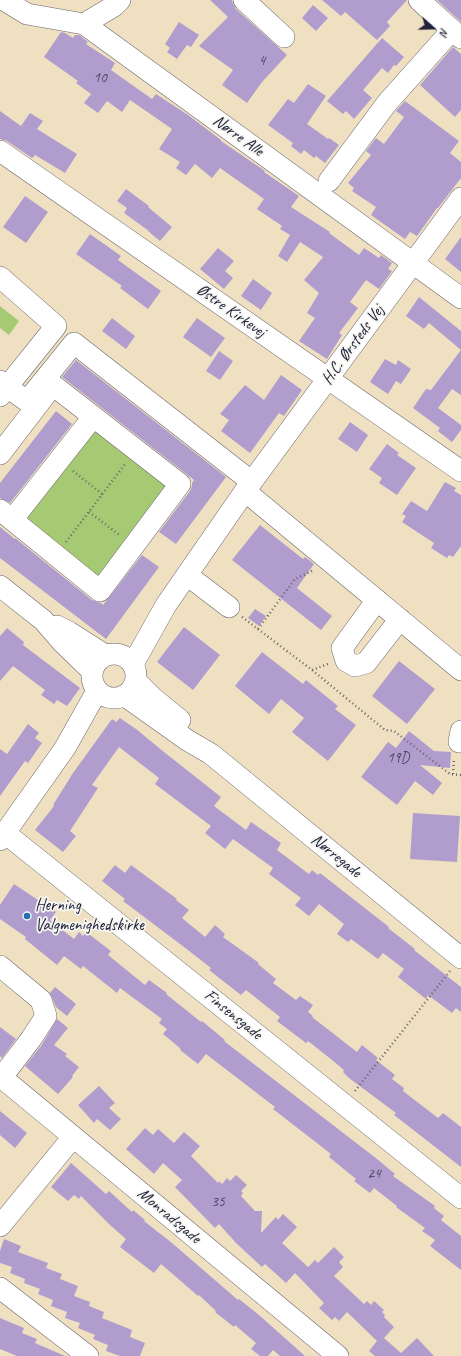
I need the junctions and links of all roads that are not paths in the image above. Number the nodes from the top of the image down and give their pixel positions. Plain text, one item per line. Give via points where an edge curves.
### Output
1 (4, 0) edge
2 (120, 0) edge
3 (244, 0) edge
4 (419, 0) edge
5 (84, 24) junction
6 (457, 34) edge
7 (284, 37) dead end
8 (0, 151) edge
9 (329, 181) dead end
10 (461, 198) edge
11 (413, 263) junction
12 (0, 277) edge
13 (461, 298) edge
14 (328, 378) junction
15 (49, 382) junction
16 (2, 388) edge
17 (93, 417) junction
18 (0, 454) edge
19 (461, 471) edge
20 (248, 487) junction
21 (6, 515) edge
22 (187, 575) junction
23 (0, 586) edge
24 (377, 600) junction
25 (228, 607) road end
26 (400, 620) junction
27 (461, 670) edge
28 (115, 676) junction
29 (3, 836) edge
30 (456, 963) edge
31 (0, 966) edge
32 (1, 1076) edge
33 (73, 1137) junction
34 (461, 1198) edge
35 (3, 1217) edge
36 (0, 1288) edge
37 (88, 1356) edge
38 (338, 1356) edge

1 - 5 street, Nørre Alle via 26,14
2 - 5 street
3 - 7 street
4 - 6 street
5 - 11 street, Nørre Alle
6 - 9 street via 386,103
8 - 14 street, Østre Kirkevej
10 - 11 street, H.C. Ørsteds Vej
11 - 13 street, Nørre Alle
11 - 14 street, H.C. Ørsteds Vej
12 - 16 street via 56,326
14 - 19 street, Østre Kirkevej
14 - 20 street, H.C. Ørsteds Vej
15 - 16 street via 27,401
15 - 17 street
15 - 18 street
15 - 20 street via 74,343
17 - 21 street via 59,460
17 - 21 street via 180,484 100,591
20 - 22 street, H.C. Ørsteds Vej
20 - 24 street via 326,558
22 - 25 street
22 - 28 street, H.C. Ørsteds Vej
23 - 28 street, Nørregade via 43,620 69,632
24 - 26 street
24 - 26 street via 342,648 346,661 355,666 366,663
26 - 27 street
28 - 29 street, H.C. Ørsteds Vej
28 - 30 street, Nørregade via 186,740 211,754
29 - 34 street, Finsensgade
31 - 32 street via 41,1000 46,1016
32 - 33 street, Monradsgade
33 - 35 street
33 - 38 street, Monradsgade
36 - 37 street

